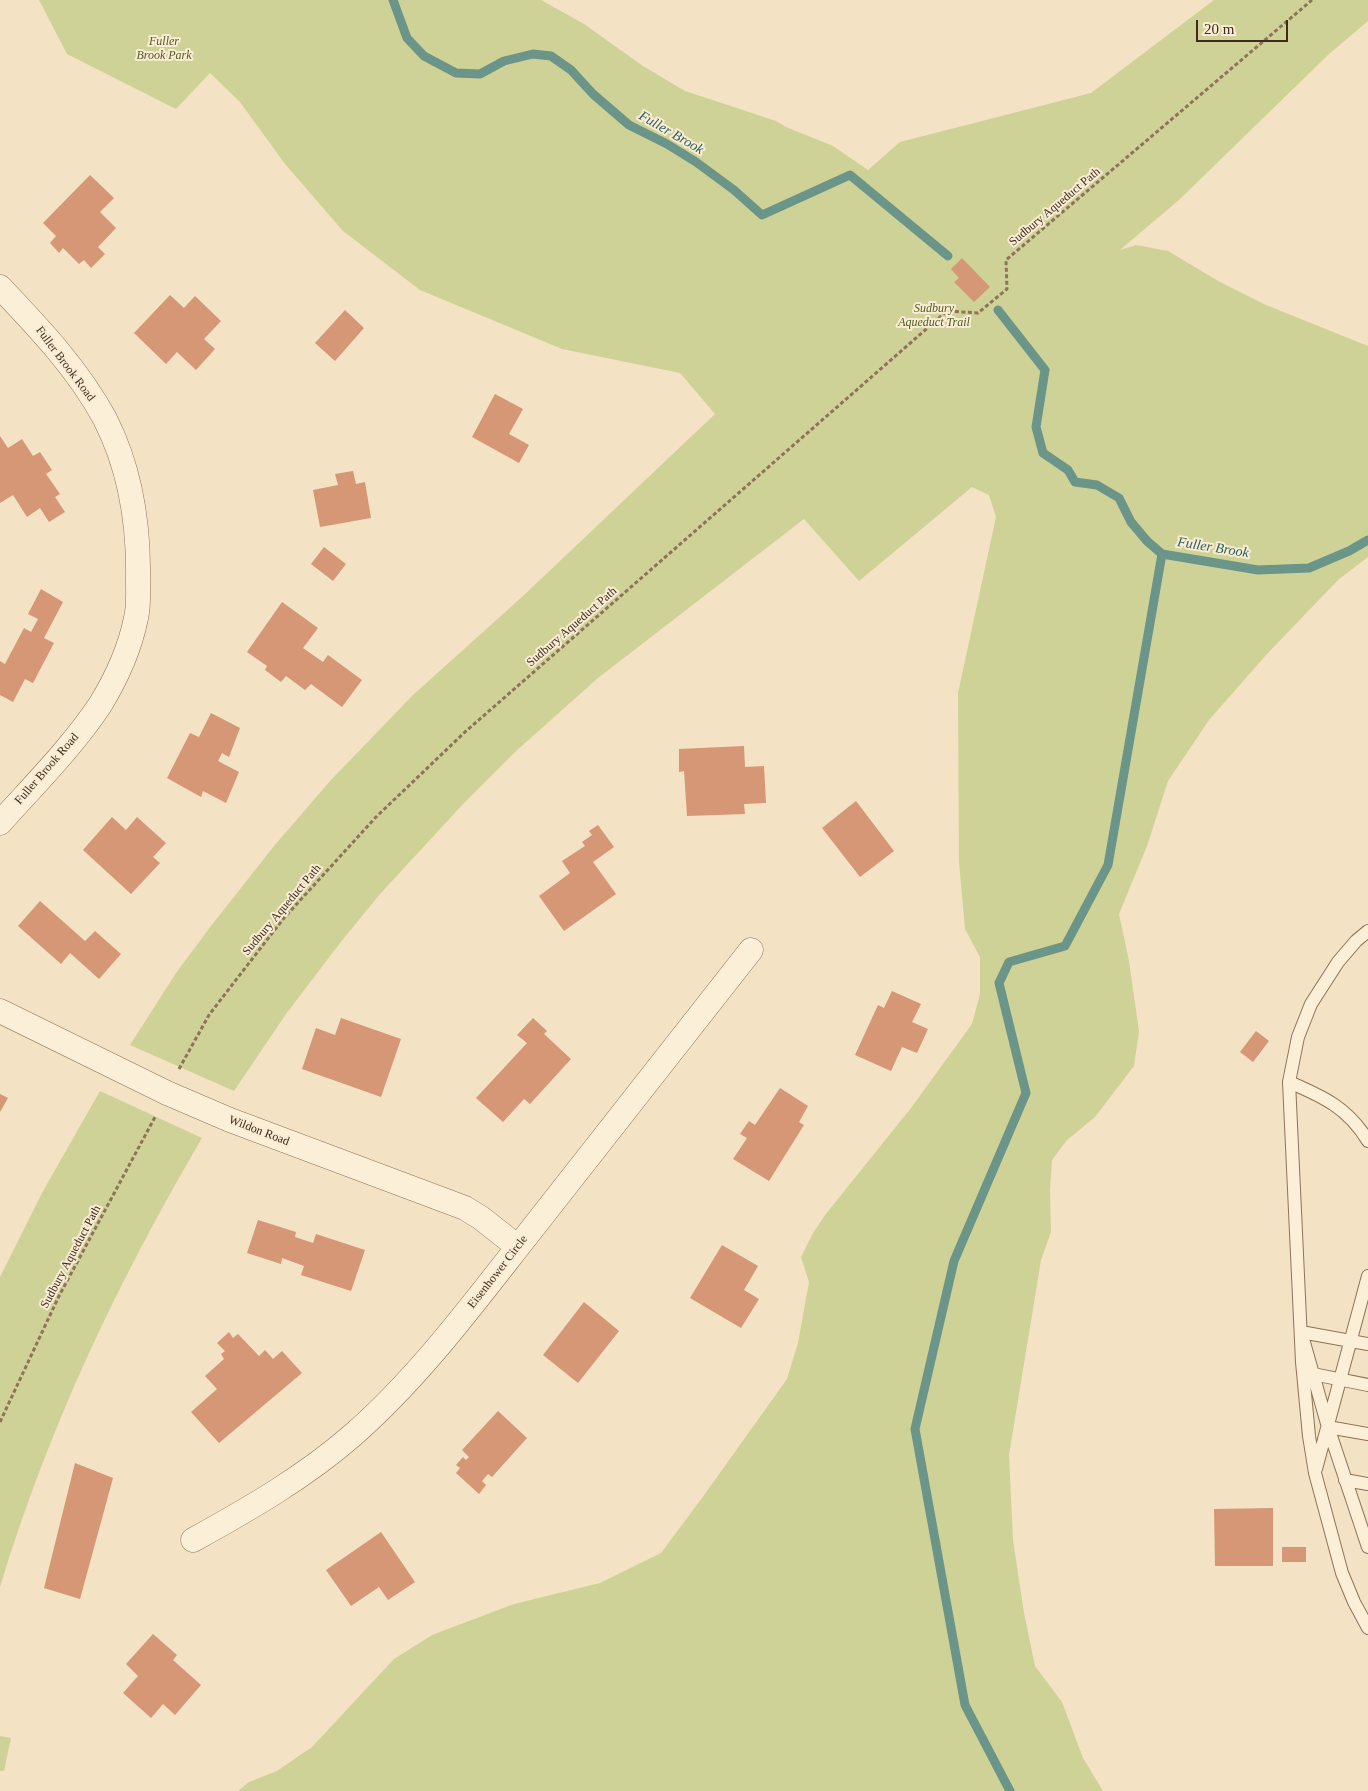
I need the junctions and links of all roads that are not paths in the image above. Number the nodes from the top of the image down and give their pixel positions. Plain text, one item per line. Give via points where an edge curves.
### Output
1 (0, 286) edge
2 (0, 823) edge
3 (1368, 931) edge
4 (751, 950) dead end
5 (0, 1011) edge
6 (1289, 1082) junction
7 (1368, 1141) edge
8 (518, 1247) junction
9 (1368, 1276) edge
10 (1301, 1332) junction
11 (1350, 1341) junction
12 (1368, 1344) edge
13 (1313, 1374) junction
14 (1340, 1380) junction
15 (1368, 1385) edge
16 (1328, 1427) junction
17 (1368, 1434) edge
18 (1315, 1473) junction
19 (1344, 1480) junction
20 (1368, 1484) edge
21 (1365, 1530) edge
22 (192, 1540) dead end
23 (1368, 1547) edge
24 (1368, 1628) edge

1 - 2 street, Fuller Brook Road via 61,354 105,419 128,483 138,567 136,616 131,638 100,704
3 - 6 lane via 1338,962 1311,1004 1298,1037
4 - 8 street, Eisenhower Circle
5 - 8 street, Wildon Road via 167,1093 263,1134 465,1208
6 - 7 lane via 1334,1103 1359,1127
6 - 10 lane
8 - 22 street, Eisenhower Circle via 408,1381 358,1430 280,1490
9 - 11 lane
10 - 11 lane
10 - 13 lane
10 - 18 lane
11 - 12 lane
11 - 14 lane
13 - 14 lane
13 - 16 lane
14 - 15 lane
14 - 16 lane
16 - 17 lane
16 - 18 lane
16 - 19 lane
18 - 24 lane via 1342,1573
19 - 20 lane
19 - 21 lane
21 - 23 lane

